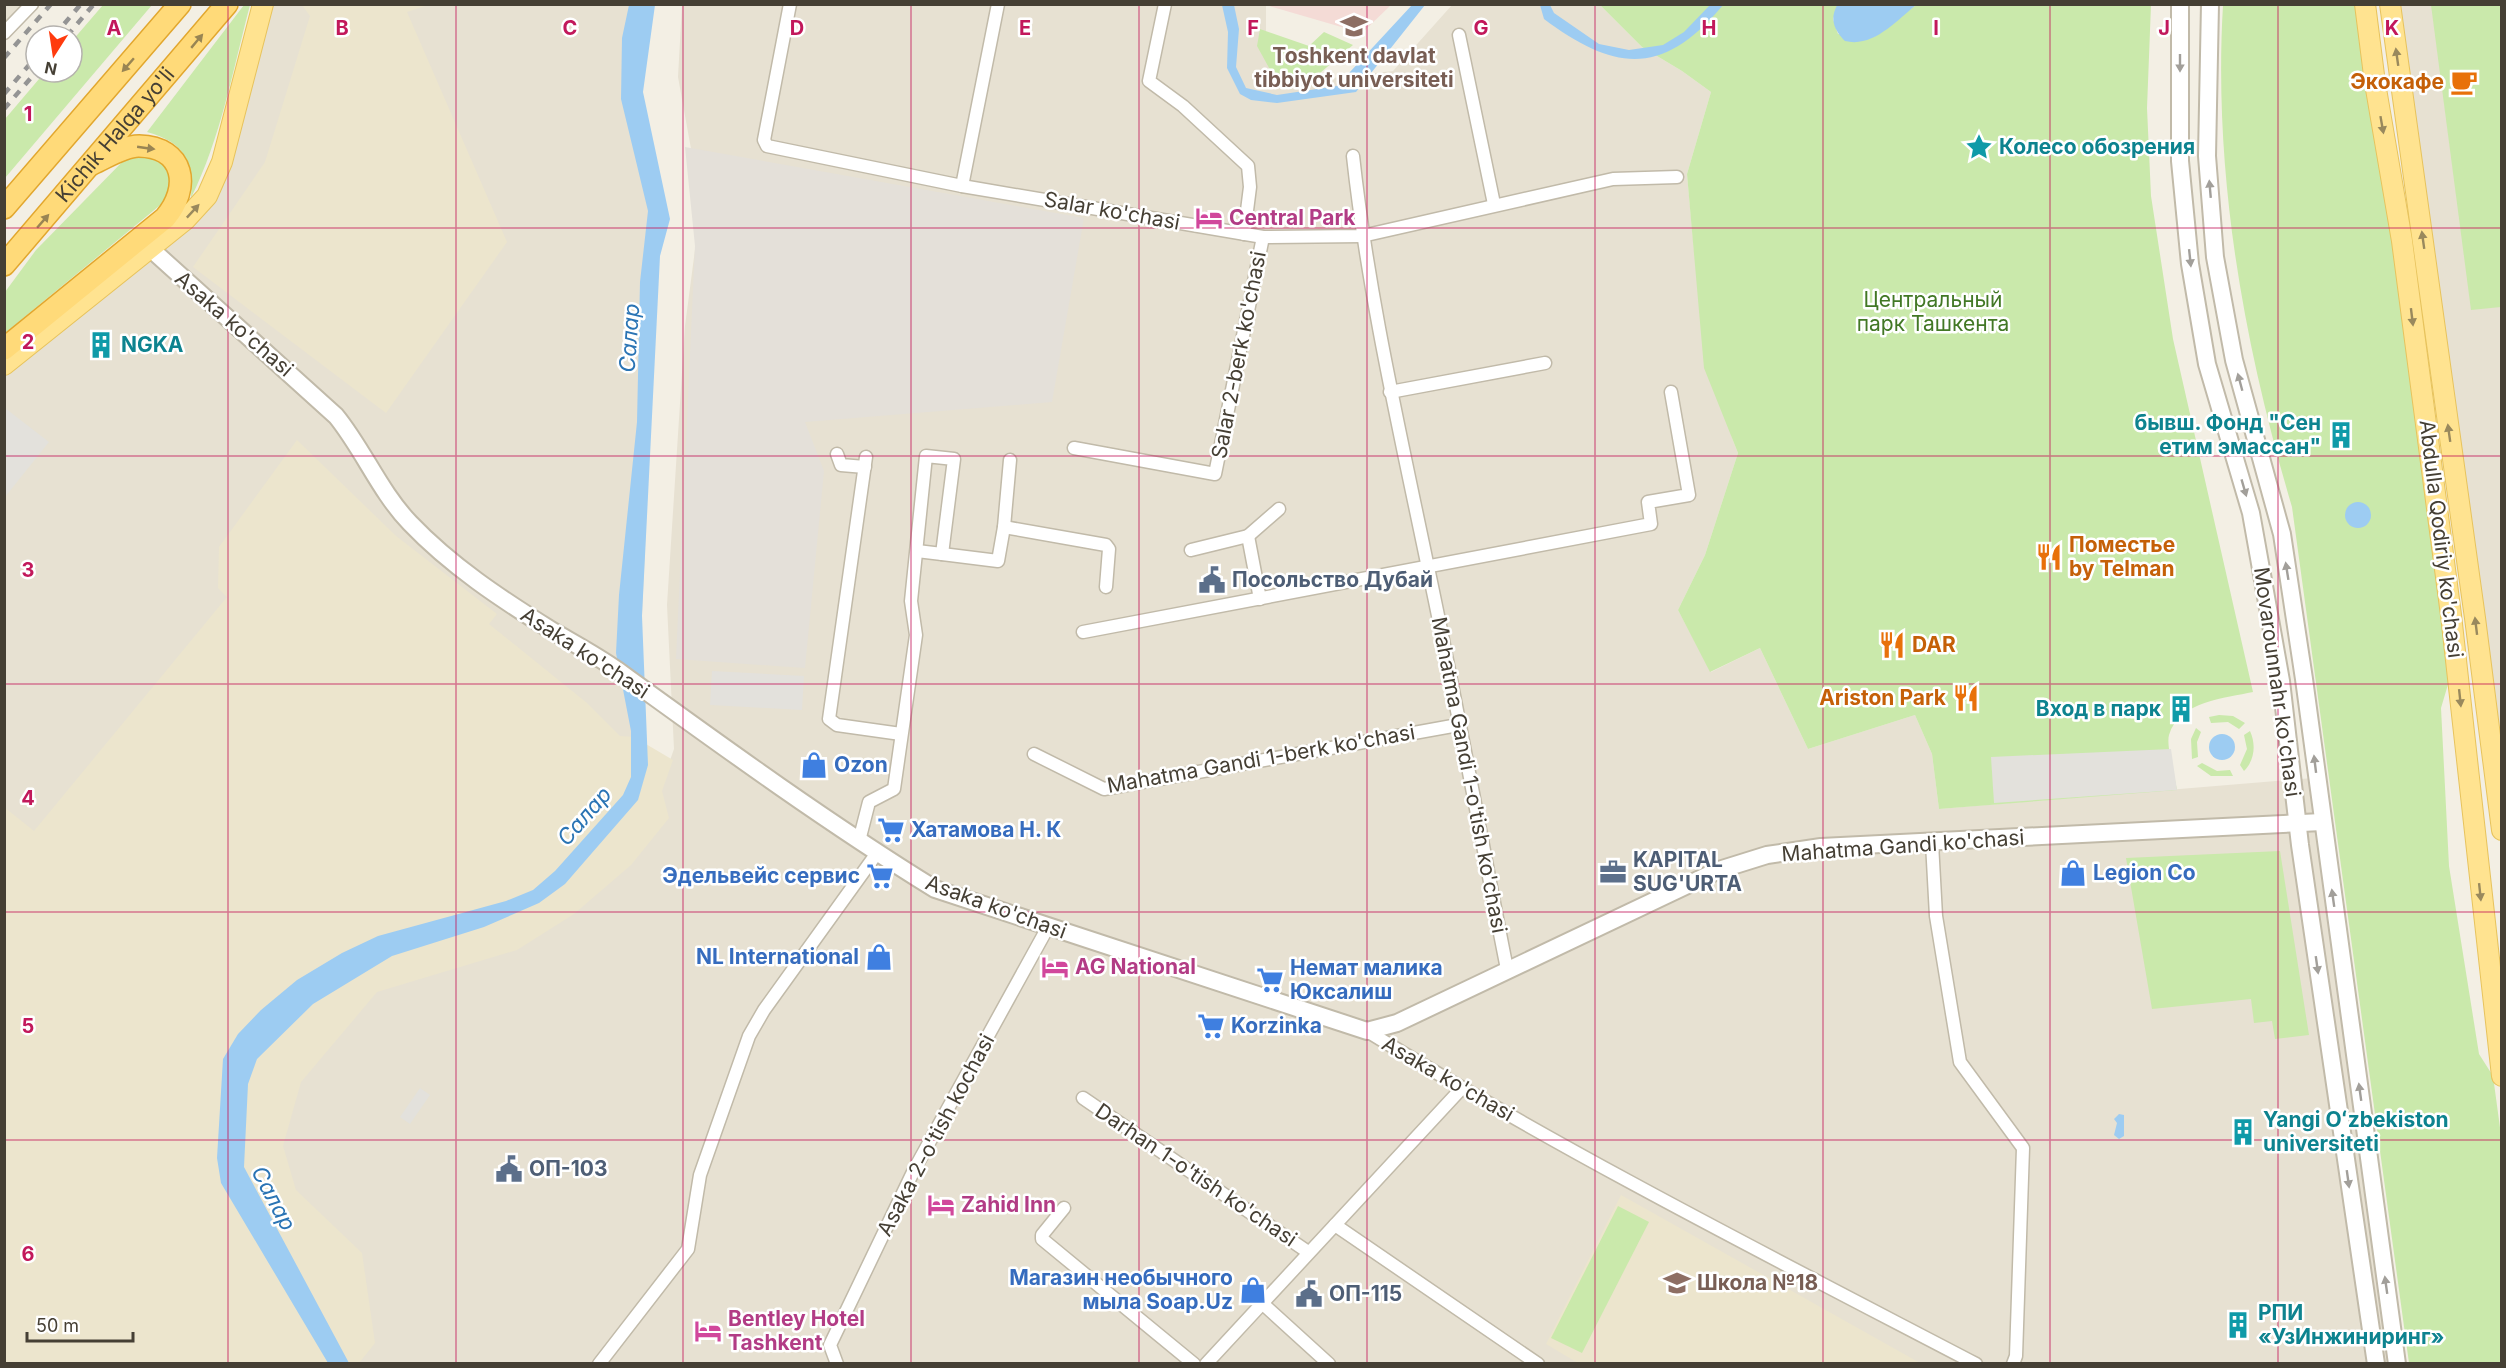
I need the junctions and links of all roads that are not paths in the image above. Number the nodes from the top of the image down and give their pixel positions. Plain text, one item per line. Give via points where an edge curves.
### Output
1 (32, 4) edge
2 (180, 4) edge
3 (227, 4) edge
4 (263, 4) edge
5 (790, 4) edge
6 (998, 4) edge
7 (1165, 4) edge
8 (2180, 4) edge
9 (2210, 4) edge
10 (2365, 4) edge
11 (2390, 4) edge
12 (4, 33) edge
13 (1459, 35) dead end
14 (1353, 156) dead end
15 (92, 165) junction
16 (1677, 177) dead end
17 (962, 186) junction
18 (1494, 204) junction
19 (4, 208) edge
20 (1244, 234) junction
21 (1362, 236) junction
22 (1263, 237) junction
23 (144, 244) junction
24 (4, 265) edge
25 (4, 349) edge
26 (1545, 363) dead end
27 (4, 364) edge
28 (1390, 392) junction
29 (1671, 392) dead end
30 (1074, 448) dead end
31 (837, 454) dead end
32 (1010, 460) dead end
33 (1279, 509) dead end
34 (1004, 527) junction
35 (1248, 536) junction
36 (1191, 550) dead end
37 (917, 551) junction
38 (942, 554) junction
39 (1428, 565) junction
40 (1106, 587) dead end
41 (1260, 599) junction
42 (1083, 632) dead end
43 (1458, 725) junction
44 (901, 734) junction
45 (1034, 754) dead end
46 (2473, 821) junction
47 (2322, 822) junction
48 (2501, 822) edge
49 (2297, 824) junction
50 (859, 842) junction
51 (1932, 843) junction
52 (877, 853) junction
53 (1048, 927) junction
54 (1507, 969) junction
55 (1367, 1031) junction
56 (2502, 1076) edge
57 (1461, 1089) junction
58 (1083, 1098) dead end
59 (1064, 1208) dead end
60 (1335, 1225) junction
61 (1308, 1252) junction
62 (1262, 1303) junction
63 (599, 1364) edge
64 (837, 1364) edge
65 (1194, 1364) edge
66 (1206, 1364) edge
67 (1329, 1364) edge
68 (1538, 1364) edge
69 (1976, 1364) edge
70 (2013, 1364) edge
71 (2376, 1364) edge
72 (2397, 1364) edge

1 - 12 street
2 -> 19 highway, Kichik Halqa yo'li
15 -> 3 highway, Kichik Halqa yo'li
23 -> 4 main road via 185,220 213,185
5 - 17 street, Salar ko'chasi via 764,140 767,146
6 - 17 street
7 - 20 street via 1149,81 1183,106 1248,166 1250,187
8 -> 49 street, Movarounnahr ko'chasi via 2180,161 2190,264 2207,364 2255,533 2281,681
47 -> 9 street, Movarounnahr ko'chasi via 2282,534 2234,360 2215,257 2207,156
10 -> 46 main road, Abdulla Qodiriy ko'chasi via 2404,252
48 -> 11 main road, Abdulla Qodiriy ko'chasi
13 - 18 street
14 - 21 street, Mahatma Gandi 1-o'tish ko'chasi
15 -> 23 highway via 130,147 141,146 158,150 177,165 183,185 180,197
24 -> 15 highway, Kichik Halqa yo'li
16 - 18 street, Salar ko'chasi via 1613,179
17 - 20 street, Salar ko'chasi
18 - 21 street, Salar ko'chasi
20 - 22 street, Salar ko'chasi
21 - 22 street, Salar ko'chasi
21 - 28 street, Mahatma Gandi 1-o'tish ko'chasi
22 - 30 street, Salar 2-berk ko'chasi via 1215,474
23 - 25 highway
23 - 27 main road
23 - 50 street, Asaka ko'chasi via 336,416 396,507 471,576 616,669
26 - 28 street
28 - 39 street, Mahatma Gandi 1-o'tish ko'chasi
29 - 39 street via 1689,495 1648,502 1651,524
31 - 44 street via 841,465 866,462 829,719 837,725
32 - 34 street
33 - 35 street
34 - 38 street via 998,561
34 - 40 street via 1106,545
35 - 36 street
35 - 41 street
37 - 38 street
37 - 38 street via 925,457 953,457
37 - 44 street via 911,602 916,635
39 - 41 street
39 - 43 street, Mahatma Gandi 1-o'tish ko'chasi
41 - 42 street
43 - 45 street, Mahatma Gandi 1-berk ko'chasi via 1104,789
43 - 54 street, Mahatma Gandi 1-o'tish ko'chasi
44 - 50 street via 894,789 868,802
46 - 48 main road
46 -> 56 main road, Abdulla Qodiriy ko'chasi
47 - 49 street, Mahatma Gandi ko'chasi
72 -> 47 street, Movarounnahr ko'chasi
49 - 51 street, Mahatma Gandi ko'chasi
49 -> 71 street, Movarounnahr ko'chasi
50 - 52 street, Asaka ko'chasi
51 - 54 street, Mahatma Gandi ko'chasi via 1821,847 1767,855 1719,870
51 - 70 street via 1936,916 1960,1062 2023,1148
52 - 53 street, Asaka ko'chasi via 935,889
52 - 63 street via 749,1036 700,1175 688,1249
53 - 55 street, Asaka ko'chasi
53 - 64 street, Asaka 2-o'tish kochasi via 914,1170 830,1345
54 - 55 street, Mahatma Gandi ko'chasi via 1397,1023
55 - 57 street, Asaka ko'chasi
57 - 60 street
57 - 69 street, Asaka ko'chasi
58 - 61 street, Darhan 1-o'tish ko'chasi
59 - 65 street via 1042,1239
60 - 61 street
60 - 68 street
61 - 62 street
62 - 66 street
62 - 67 street

